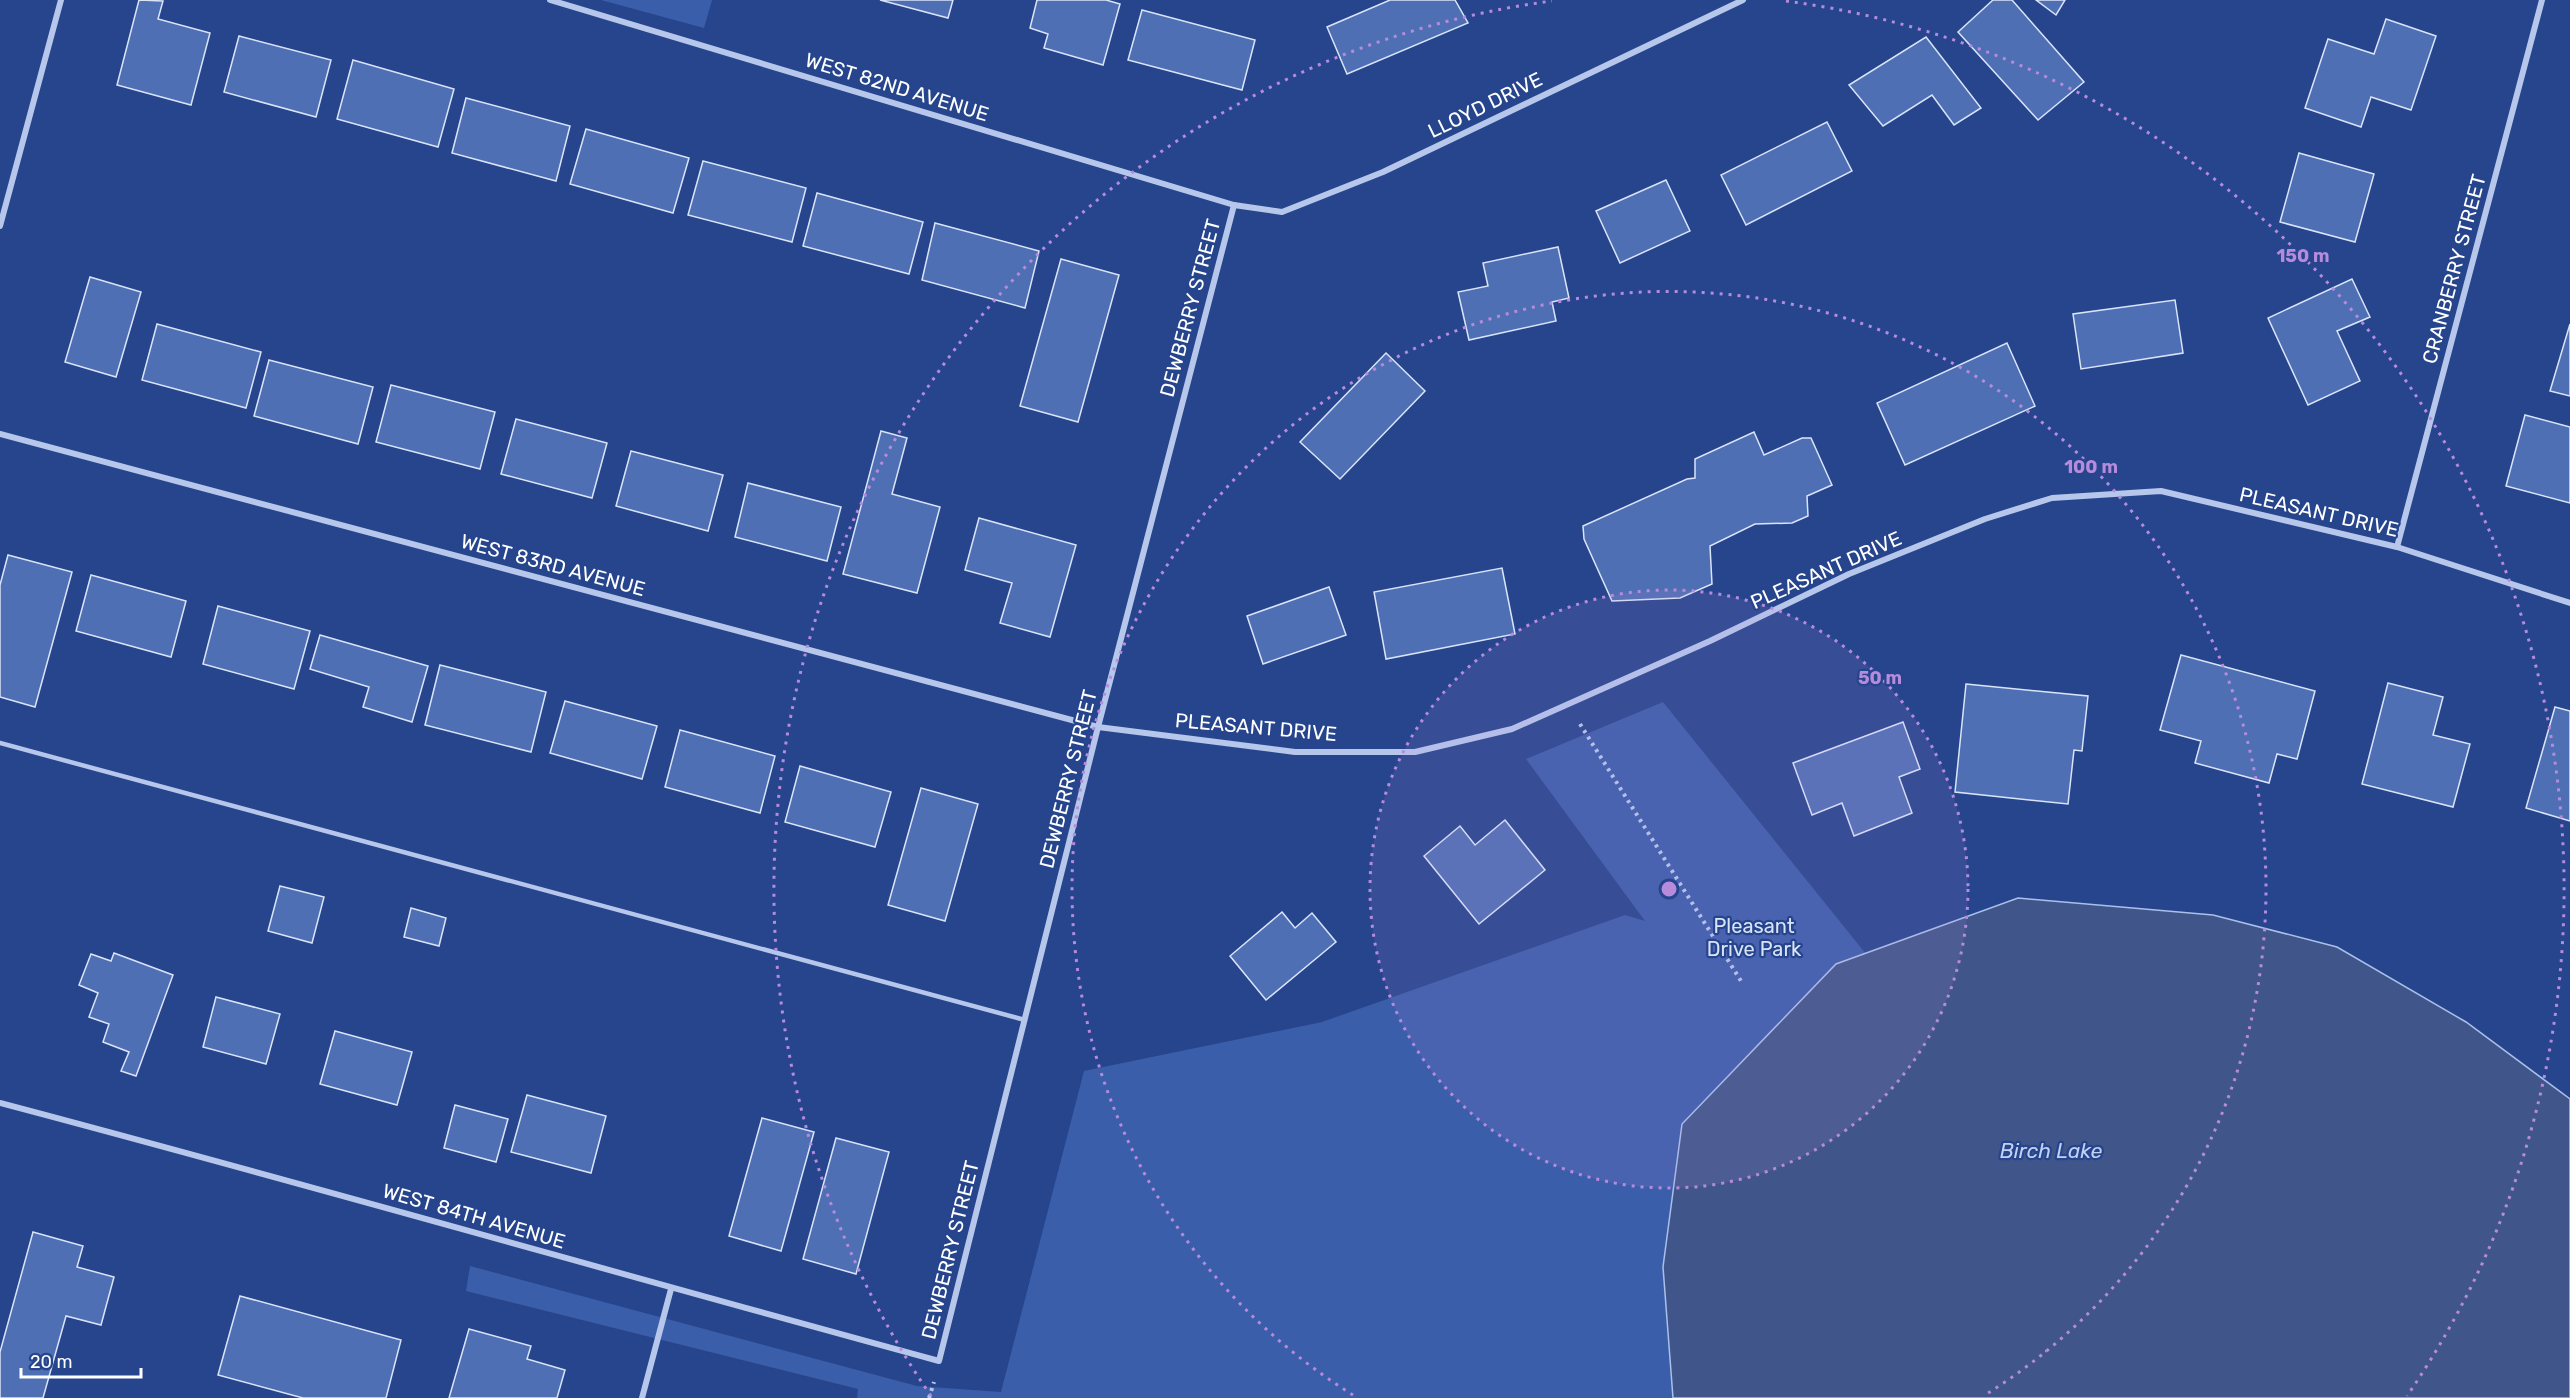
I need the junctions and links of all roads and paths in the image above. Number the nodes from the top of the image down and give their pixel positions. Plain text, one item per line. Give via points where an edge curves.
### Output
1 (60, 0) edge
2 (550, 0) edge
3 (1743, 0) edge
4 (2542, 0) edge
5 (1234, 205) junction
6 (0, 226) edge
7 (0, 434) edge
8 (2397, 547) junction
9 (2570, 603) edge
10 (1569, 705) junction
11 (1098, 727) junction
12 (0, 743) edge
13 (1741, 981) dead end
14 (1024, 1020) junction
15 (0, 1103) edge
16 (671, 1289) junction
17 (939, 1361) joint
18 (642, 1398) edge

1 - 6 street
2 - 5 street, WEST 82ND AVENUE
3 - 5 street, LLOYD DRIVE via 1383,172 1282,212
4 - 8 street, CRANBERRY STREET
5 - 11 street, DEWBERRY STREET
7 - 11 street, WEST 83RD AVENUE
8 - 9 street, PLEASANT DRIVE
8 - 10 street, PLEASANT DRIVE via 2161,491 2052,498 1985,519 1849,574
10 - 11 street, PLEASANT DRIVE via 1512,729 1415,752 1295,752
10 - 13 path
11 - 14 street, DEWBERRY STREET
12 - 14 lane
14 - 17 street, DEWBERRY STREET
15 - 16 street, WEST 84TH AVENUE
16 - 17 street, WEST 84TH AVENUE
16 - 18 street

